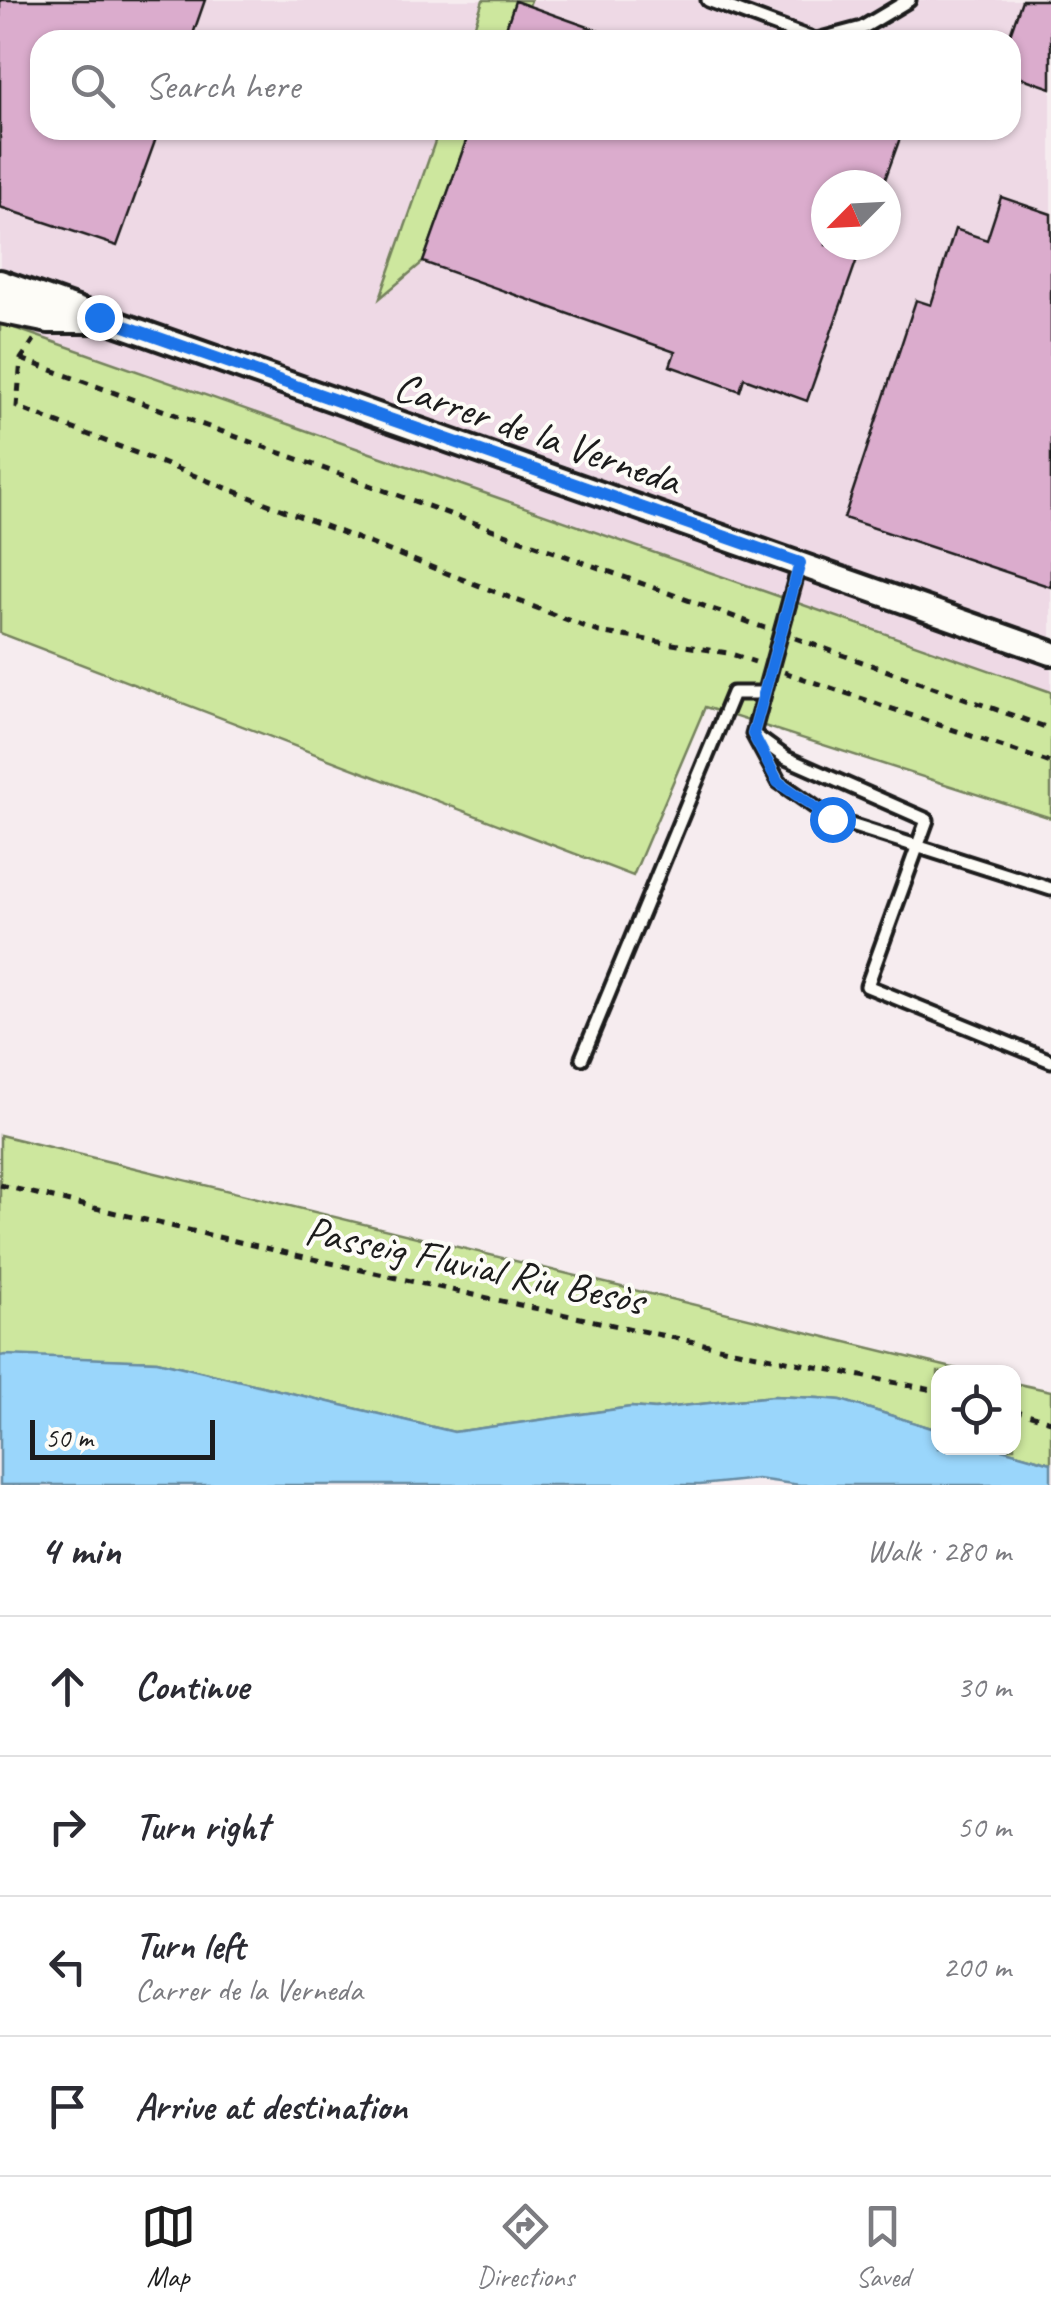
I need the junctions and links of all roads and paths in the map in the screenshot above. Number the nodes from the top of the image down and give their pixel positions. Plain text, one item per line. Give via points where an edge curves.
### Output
1 (708, 0) edge
2 (879, 0) edge
3 (909, 0) edge
4 (878, 19) junction
5 (789, 30) edge
6 (854, 30) edge
7 (0, 282) edge
8 (0, 308) edge
9 (49, 317) junction
10 (99, 317) junction
11 (22, 358) junction
12 (800, 563) junction
13 (781, 634) junction
14 (1051, 653) edge
15 (772, 668) junction
16 (764, 693) junction
17 (1051, 729) edge
18 (753, 734) junction
19 (1051, 764) edge
20 (918, 846) junction
21 (1051, 889) edge
22 (582, 1058) dead end
23 (1051, 1061) edge
24 (0, 1185) edge
25 (931, 1391) edge
26 (1021, 1412) edge
27 (1051, 1421) edge

1 - 5 lane
2 - 4 lane
3 - 4 lane
4 - 6 lane
7 - 10 street, Carrer de la Verneda
8 - 9 street
9 - 10 street
9 - 11 path
10 - 12 street, Carrer de la Verneda
11 - 13 path
11 - 15 path via 16,406 599,632
12 - 13 lane
12 - 14 street, Carrer de la Verneda
13 - 15 lane
13 - 17 path
15 - 16 lane
15 - 19 path
16 - 18 lane
16 - 22 lane via 734,694
18 - 20 lane via 778,782 832,819
18 - 20 lane via 786,758 928,820
20 - 21 lane
20 - 23 lane via 867,986
24 - 25 path, Passeig Fluvial Riu Besòs
26 - 27 path

